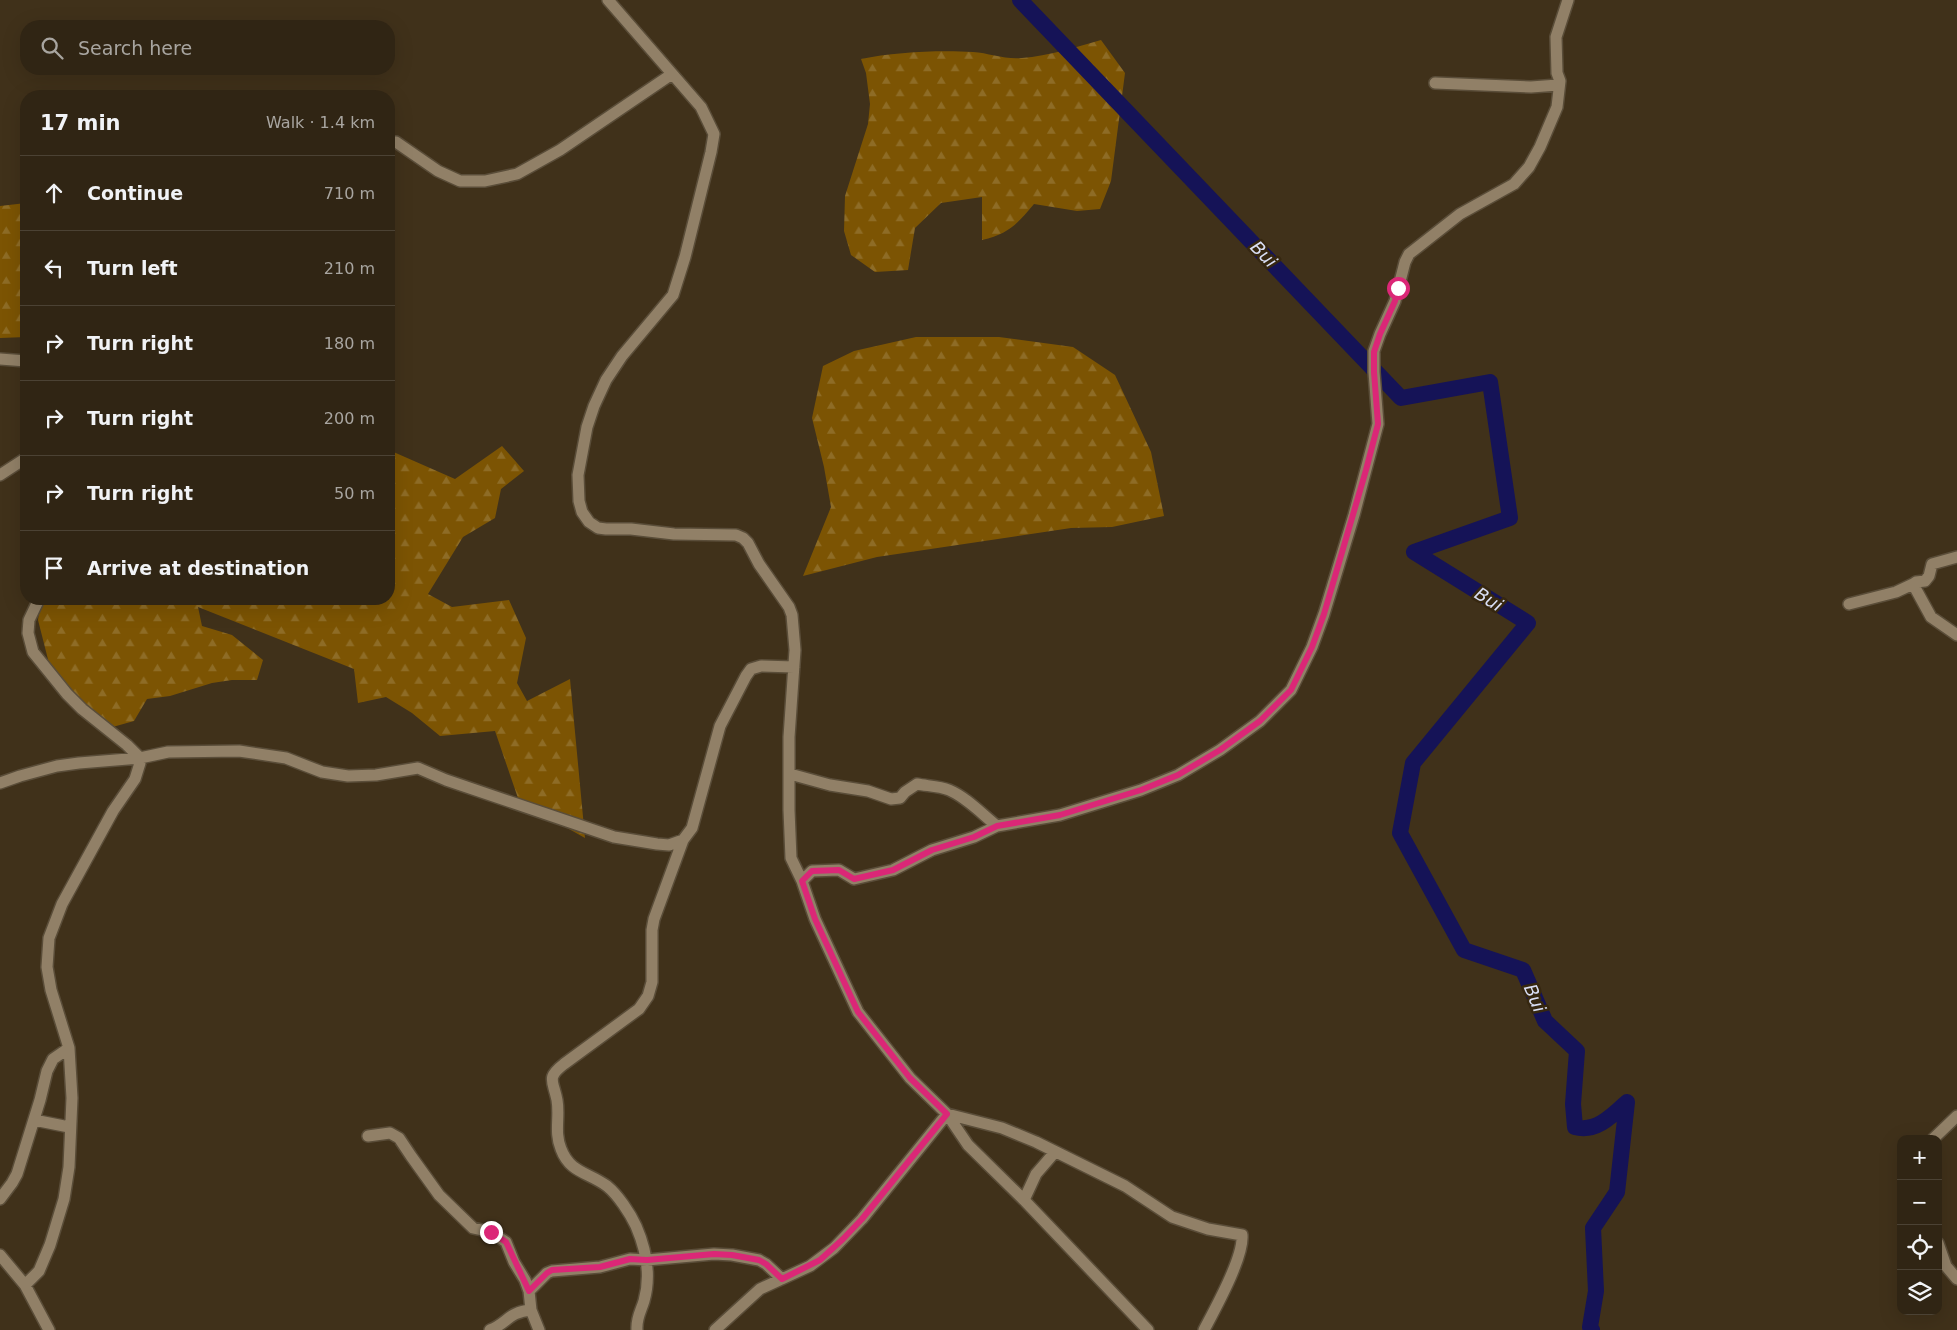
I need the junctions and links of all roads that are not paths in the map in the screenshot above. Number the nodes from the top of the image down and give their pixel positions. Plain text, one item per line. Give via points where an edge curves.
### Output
1 (608, 0) edge
2 (1568, 0) edge
3 (672, 74) junction
4 (1435, 83) dead end
5 (1558, 84) junction
6 (395, 142) edge
7 (0, 358) edge
8 (20, 360) edge
9 (20, 462) edge
10 (0, 474) edge
11 (1957, 557) edge
12 (1914, 584) junction
13 (1849, 604) dead end
14 (36, 605) edge
15 (1957, 635) edge
16 (794, 667) junction
17 (140, 758) junction
18 (790, 774) junction
19 (0, 783) edge
20 (997, 826) junction
21 (683, 840) junction
22 (802, 881) junction
23 (69, 1048) junction
24 (947, 1114) junction
25 (1957, 1116) edge
26 (34, 1120) junction
27 (69, 1128) junction
28 (1937, 1135) edge
29 (368, 1136) dead end
30 (1055, 1152) junction
31 (0, 1199) edge
32 (1024, 1200) junction
33 (1942, 1254) edge
34 (0, 1256) edge
35 (647, 1260) junction
36 (782, 1279) junction
37 (1957, 1279) edge
38 (25, 1284) junction
39 (529, 1291) junction
40 (531, 1310) junction
41 (49, 1330) edge
42 (490, 1330) edge
43 (539, 1330) edge
44 (638, 1330) edge
45 (715, 1330) edge
46 (1148, 1330) edge
47 (1204, 1330) edge

1 - 3 street
2 - 5 street via 1556,37
3 - 6 street via 560,150 517,174 485,181 460,181 438,171
3 - 16 street via 701,107 714,134 711,152 673,295 622,356 594,406 578,475 579,501 589,522 606,530 736,535 743,538 791,611
4 - 5 street via 1531,87
5 - 20 street via 1557,107 1529,167 1514,184 1460,214 1409,254 1405,262 1395,301 1374,352 1378,424 1368,464 1324,614 1291,690 1260,721 1178,775 1060,815
7 - 8 street
9 - 10 street
11 - 12 street via 1932,564 1925,581
12 - 13 street
12 - 15 street via 1930,617
14 - 17 street via 29,620 28,633 38,660 82,709
16 - 18 street
16 - 21 street via 761,666 751,669 746,676 720,726 692,828
17 - 19 street via 57,766
17 - 21 street via 168,752 239,751 286,758 322,772 348,776 418,768 614,836 668,845
17 - 23 street via 134,779 70,889 49,938 47,967 51,990
18 - 20 street via 891,799 900,798 917,784 943,789 968,803
18 - 22 street via 791,858
20 - 22 street via 932,850 886,872 854,879 839,870 812,871
21 - 35 street via 654,919 652,982 648,996 639,1009 555,1071 552,1077 558,1111 556,1131 564,1156 575,1169 608,1188 622,1204 636,1226
22 - 24 street via 815,919 858,1012 910,1078
23 - 26 street via 53,1059 47,1071
23 - 27 street via 72,1098
24 - 30 street via 1002,1128
24 - 32 street via 968,1145
24 - 36 street via 839,1243 820,1260
25 - 28 street
26 - 27 street
26 - 31 street via 17,1174
27 - 38 street via 69,1167 64,1199 39,1270
29 - 39 street via 390,1133 400,1138 439,1195 473,1228 491,1232 506,1242
30 - 32 street via 1036,1174
30 - 47 street via 1125,1186 1172,1217 1219,1232 1242,1235 1226,1287
32 - 46 street
33 - 37 street via 1946,1266
34 - 38 street
35 - 36 street via 688,1255 732,1255 759,1260
35 - 39 street via 552,1270
35 - 44 street via 647,1281 638,1314
36 - 45 street via 760,1289
38 - 41 street
39 - 40 street
40 - 42 street via 510,1316
40 - 43 street

